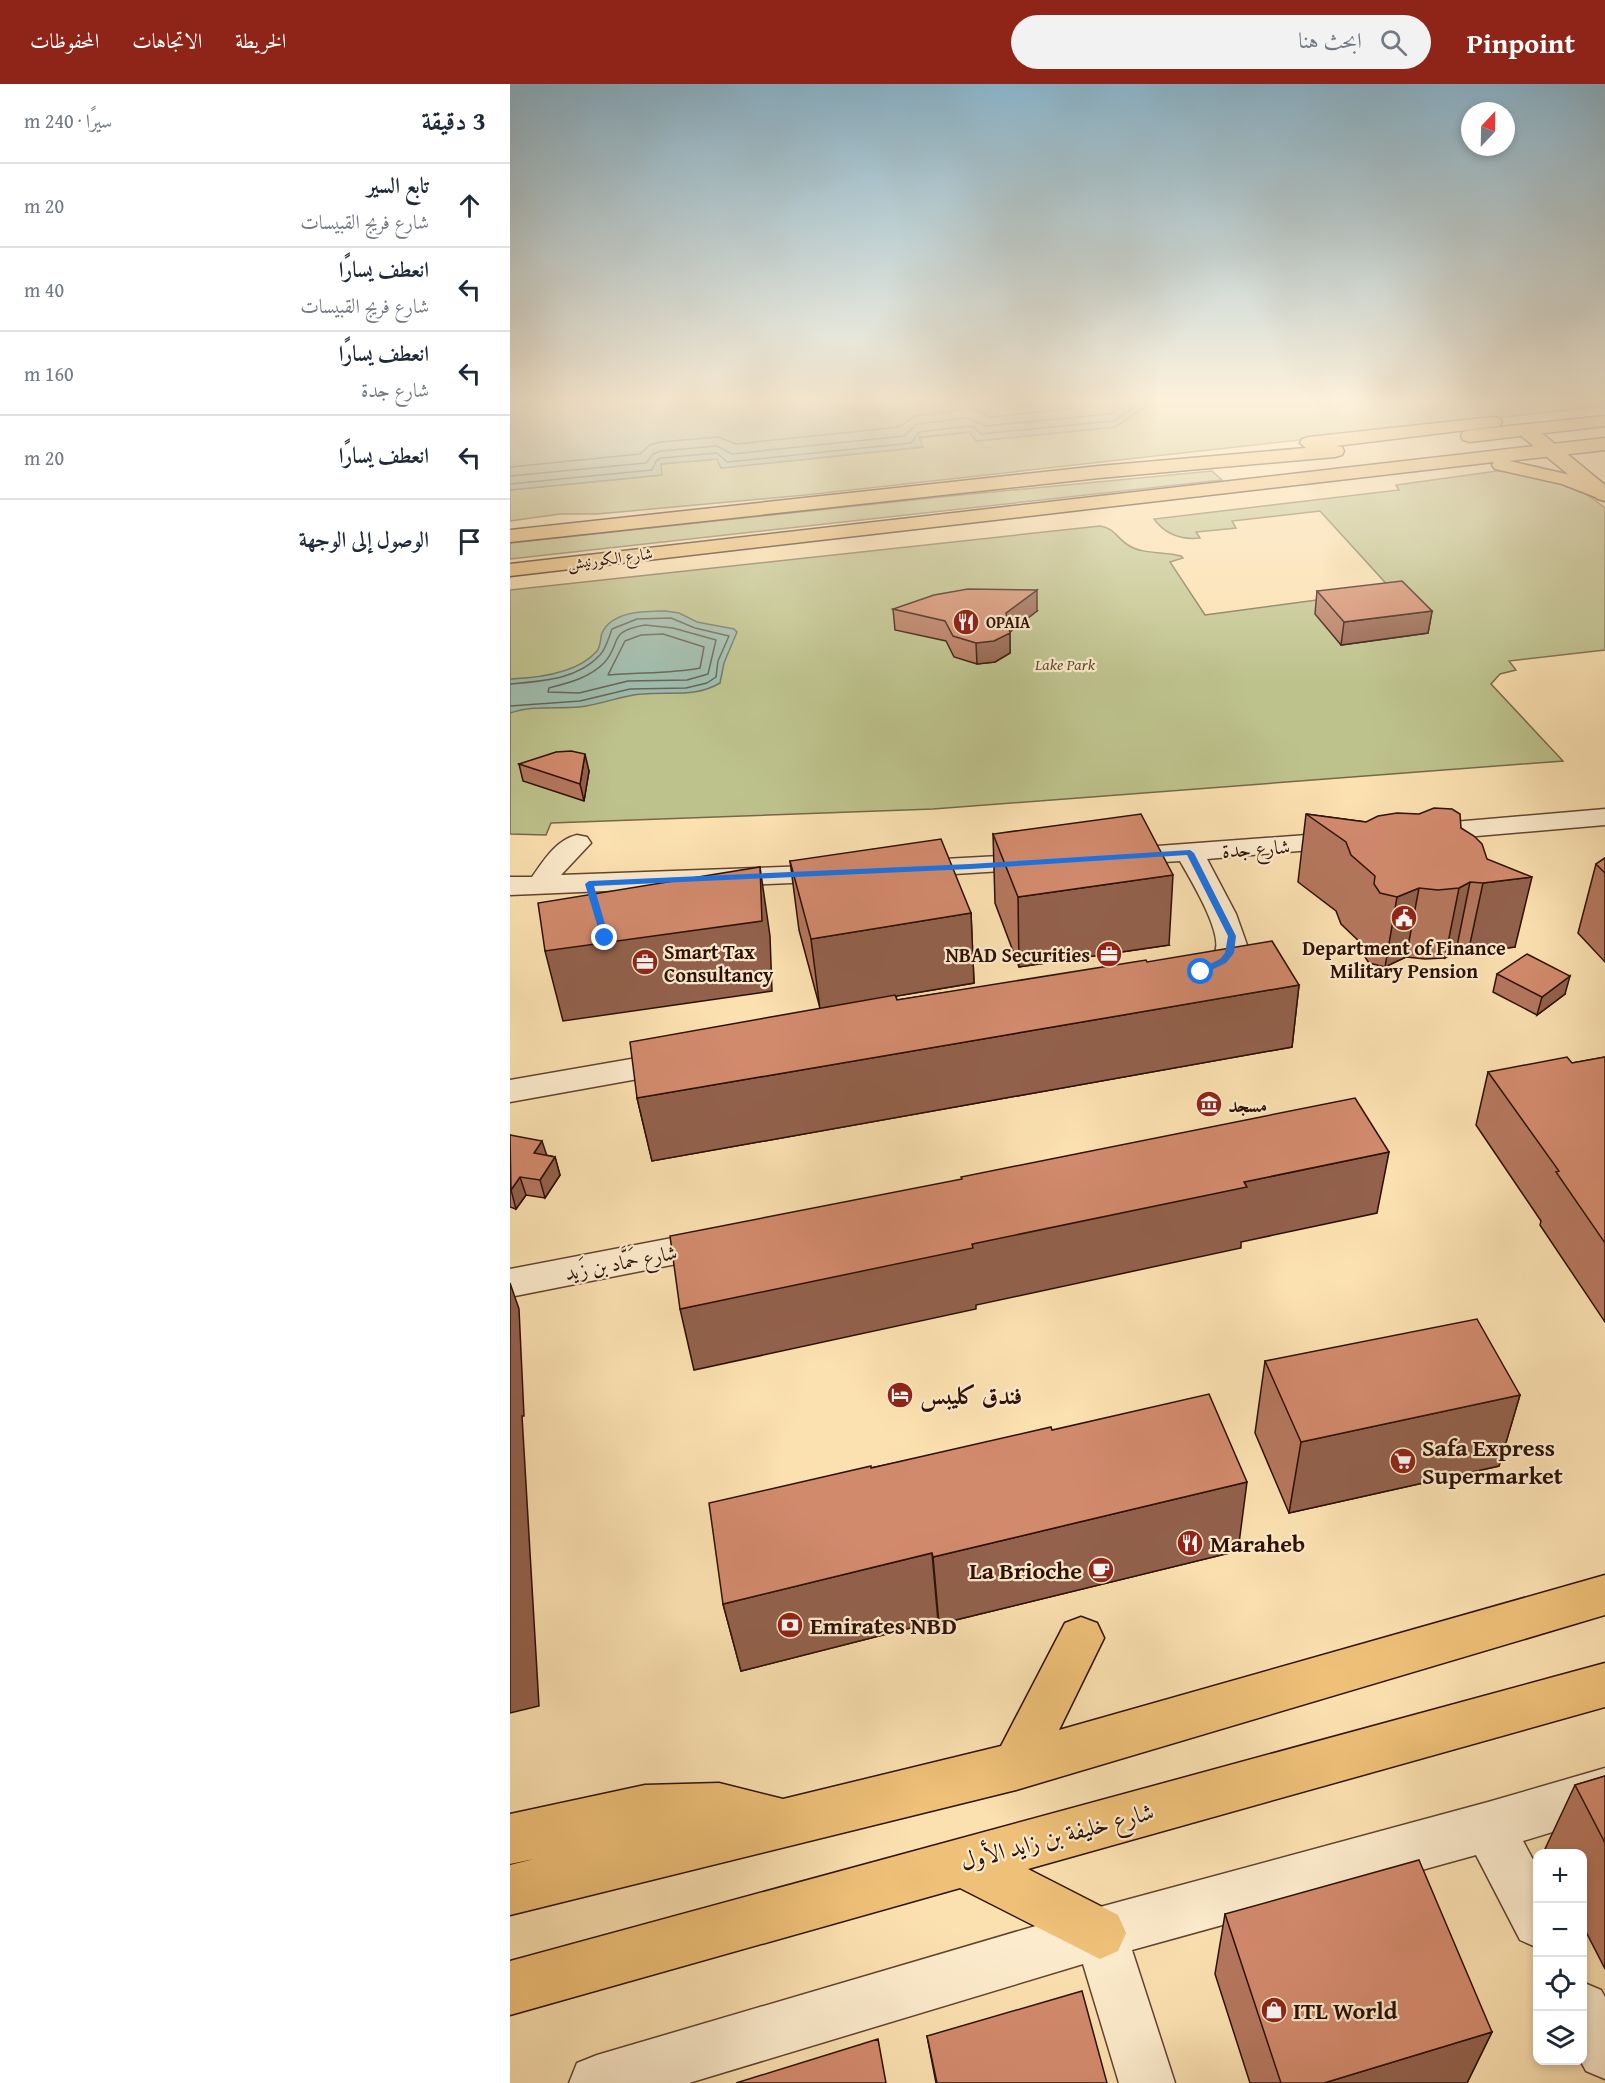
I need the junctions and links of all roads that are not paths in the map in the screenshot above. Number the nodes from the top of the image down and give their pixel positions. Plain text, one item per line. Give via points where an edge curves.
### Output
1 (885, 495) edge
2 (1150, 495) edge
3 (510, 536) edge
4 (510, 570) edge
5 (1605, 817) edge
6 (578, 843) dead end
7 (1190, 853) junction
8 (540, 885) junction
9 (510, 886) edge
10 (1164, 979) edge
11 (709, 1057) edge
12 (510, 1091) edge
13 (743, 1238) edge
14 (510, 1283) edge
15 (1605, 1595) edge
16 (1082, 1638) dead end
17 (1605, 1685) edge
18 (1016, 1766) junction
19 (1605, 1792) edge
20 (784, 1823) junction
21 (1488, 1827) junction
22 (510, 1839) edge
23 (961, 1862) junction
24 (510, 1890) edge
25 (1533, 1913) edge
26 (1100, 1933) junction
27 (510, 1988) edge
28 (1583, 2011) edge
29 (1605, 2052) edge
30 (597, 2083) edge
31 (1147, 2083) edge

1 - 3 main road, شارع الكورنيش
2 - 4 main road, شارع الكورنيش
5 - 7 street, شارع جدة
6 - 8 street via 557,861
7 - 8 street, شارع جدة via 875,871 592,894
7 - 10 street via 1232,936 1232,945 1214,967
8 - 9 street, شارع جدة
11 - 12 street
13 - 14 street, شارع حَمَّاد بن زَيد
15 - 18 main road
16 - 18 main road
17 - 23 main road, شارع خليفة بن زايد الأول
18 - 20 main road
19 - 21 street
20 - 22 main road via 719,1808 645,1810
20 - 24 main road
21 - 25 street
21 - 26 street
23 - 26 main road
23 - 27 main road, شارع خليفة بن زايد الأول
26 - 30 street
26 - 31 street
28 - 29 street

